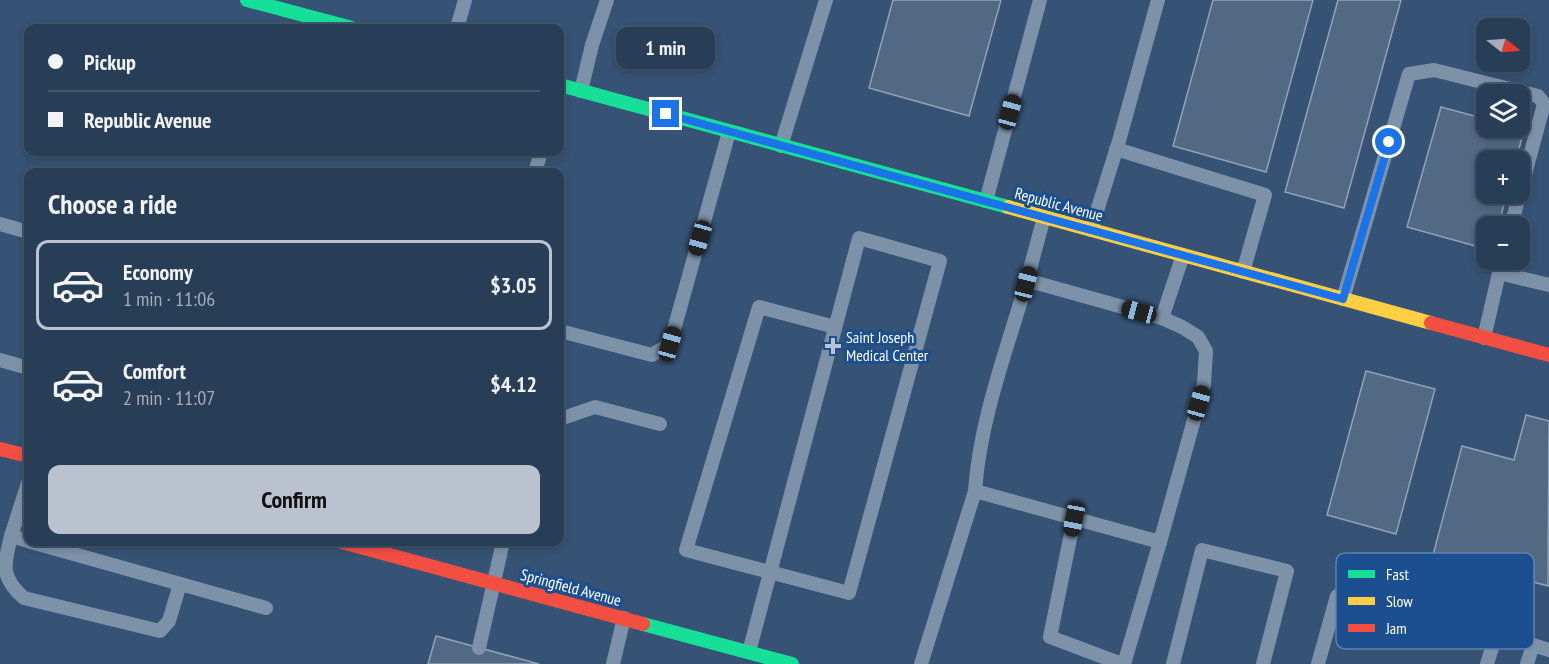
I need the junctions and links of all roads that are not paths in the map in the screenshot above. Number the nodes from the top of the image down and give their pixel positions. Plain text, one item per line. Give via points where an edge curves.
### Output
1 (247, 0) edge
2 (465, 0) edge
3 (607, 0) edge
4 (826, 0) edge
5 (1040, 0) edge
6 (1158, 0) edge
7 (337, 24) edge
8 (458, 24) edge
9 (564, 86) edge
10 (581, 91) junction
11 (729, 131) junction
12 (781, 146) junction
13 (1116, 149) junction
14 (986, 202) junction
15 (1514, 216) edge
16 (1044, 218) junction
17 (0, 224) edge
18 (1091, 230) junction
19 (24, 231) edge
20 (1183, 255) junction
21 (1499, 270) edge
22 (1510, 270) edge
23 (1243, 272) junction
24 (1026, 284) junction
25 (1549, 285) edge
26 (1343, 299) junction
27 (1162, 318) junction
28 (835, 327) junction
29 (564, 332) edge
30 (1484, 338) junction
31 (1549, 355) edge
32 (0, 360) edge
33 (24, 367) edge
34 (564, 418) edge
35 (660, 424) dead end
36 (0, 449) edge
37 (24, 455) edge
38 (975, 491) junction
39 (24, 495) edge
40 (1074, 519) junction
41 (11, 536) junction
42 (24, 539) edge
43 (1160, 542) junction
44 (47, 546) edge
45 (378, 546) edge
46 (501, 546) edge
47 (770, 572) junction
48 (492, 582) junction
49 (180, 584) junction
50 (1336, 600) edge
51 (266, 608) dead end
52 (624, 618) junction
53 (1534, 645) edge
54 (479, 648) dead end
55 (1492, 649) edge
56 (1532, 649) edge
57 (1549, 650) edge
58 (749, 652) junction
59 (613, 664) edge
60 (792, 664) edge
61 (921, 664) edge
62 (1123, 664) edge
63 (1173, 664) edge
64 (1263, 664) edge
65 (1318, 664) edge
66 (1487, 664) edge
67 (1527, 664) edge

1 - 7 street
2 - 8 lane
3 - 10 lane
4 - 12 lane
5 - 14 lane
6 - 13 lane
9 - 10 street, Republic Avenue
10 - 11 street, Republic Avenue
11 - 12 street, Republic Avenue
11 - 29 lane via 670,344 652,355
12 - 14 street, Republic Avenue
13 - 18 lane
13 - 23 lane via 1265,195
14 - 16 street, Republic Avenue
15 - 26 lane via 1544,104 1538,96 1434,70 1409,74
16 - 18 street, Republic Avenue
16 - 24 lane
17 - 19 lane
18 - 20 street, Republic Avenue
20 - 23 street, Republic Avenue
20 - 27 lane
21 - 30 lane
22 - 25 lane
23 - 26 street, Republic Avenue
24 - 27 lane via 1036,283
24 - 38 lane via 980,448
26 - 30 street, Republic Avenue
27 - 43 lane via 1198,337 1206,351 1204,384
28 - 47 lane
28 - 47 lane via 759,307 686,550
28 - 47 lane via 859,238 940,261 849,593
30 - 31 street, Republic Avenue
32 - 33 lane
34 - 35 lane via 595,407
36 - 37 street
38 - 40 lane
38 - 61 lane
39 - 41 lane
40 - 43 lane
40 - 62 lane via 1050,637
41 - 42 lane
41 - 49 lane via 3,568 10,587 24,598 160,631 169,621
43 - 62 lane
44 - 49 lane
45 - 48 street, Springfield Avenue
46 - 48 lane
47 - 58 lane
48 - 52 street, Springfield Avenue
48 - 54 lane
49 - 51 lane
50 - 65 lane
52 - 58 street, Springfield Avenue
52 - 59 lane
53 - 57 lane
55 - 66 lane
56 - 67 lane
58 - 60 street, Springfield Avenue
63 - 64 lane via 1202,550 1287,571

